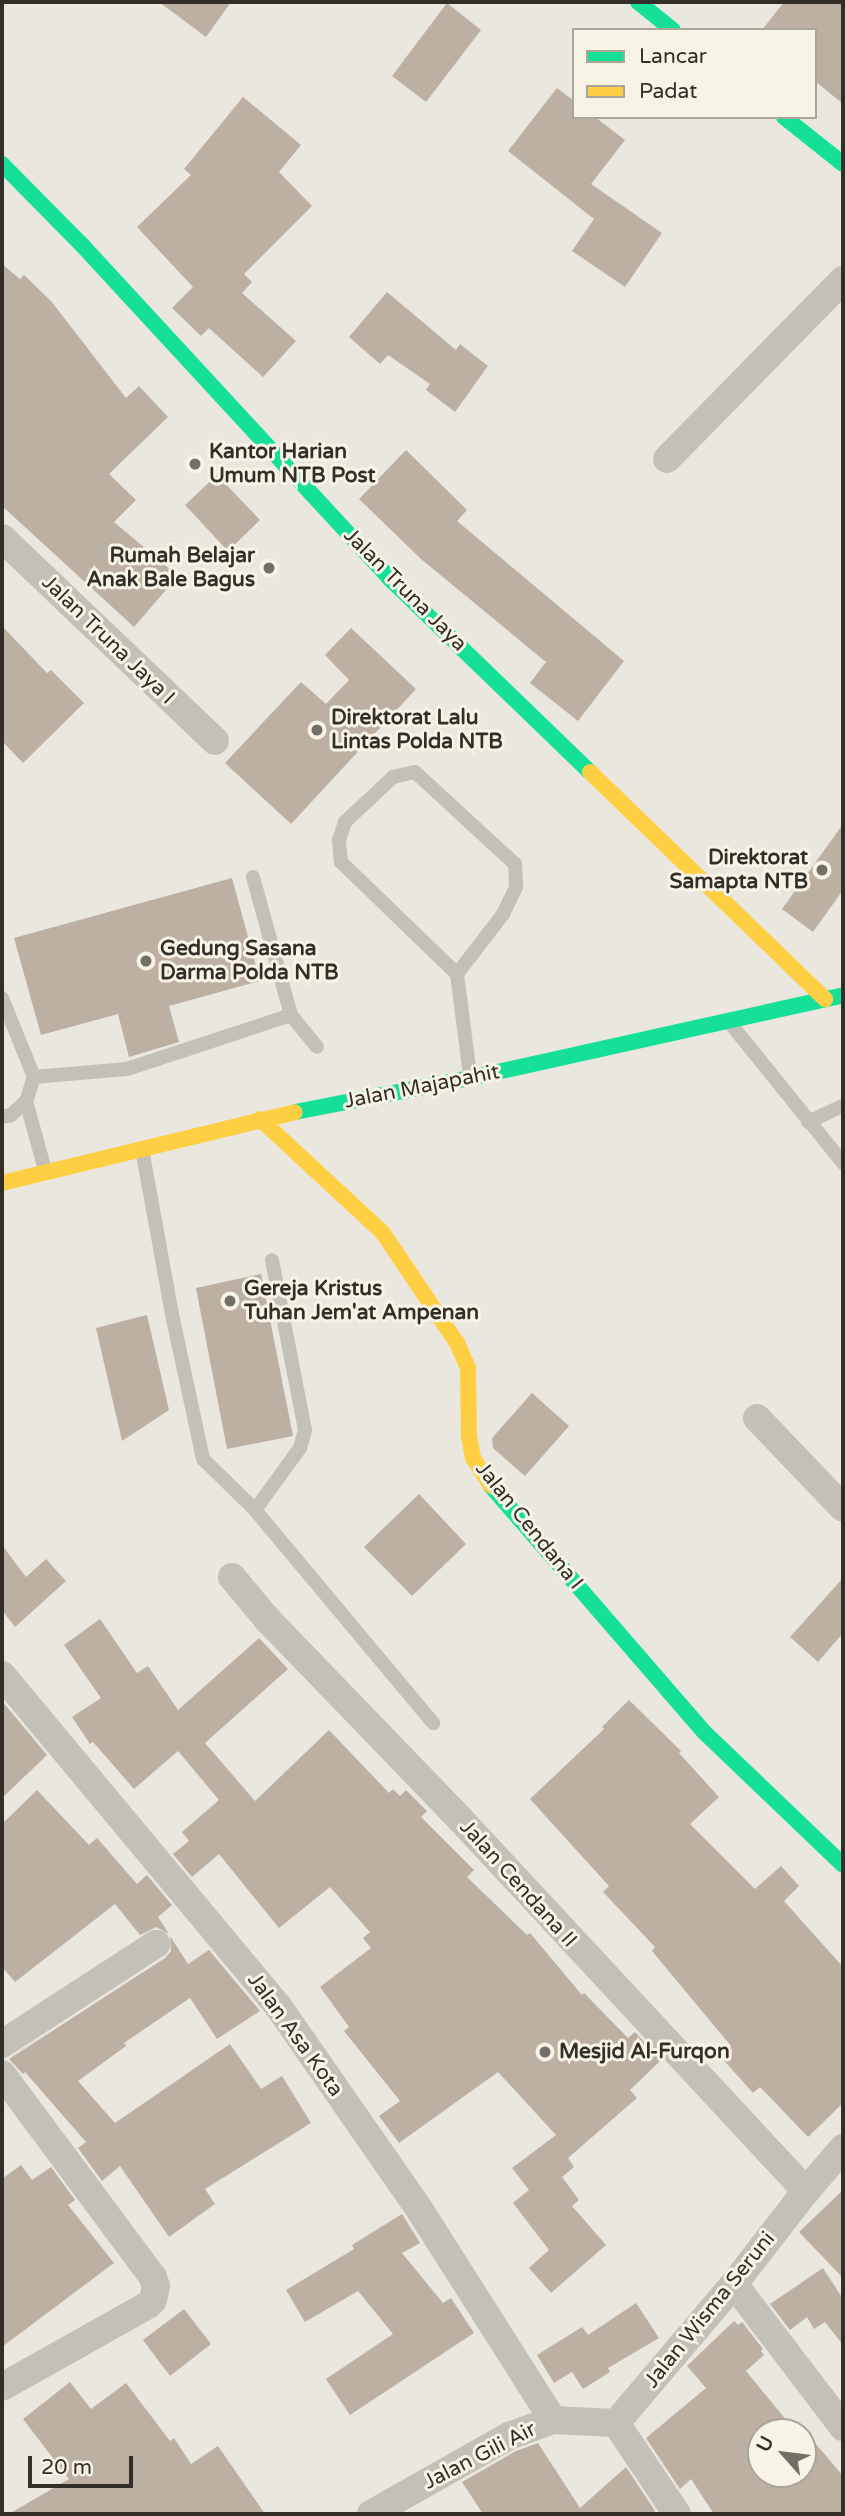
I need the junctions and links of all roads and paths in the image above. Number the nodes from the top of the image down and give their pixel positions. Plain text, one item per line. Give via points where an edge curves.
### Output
1 (638, 2) edge
2 (670, 28) edge
3 (787, 119) edge
4 (2, 164) edge
5 (843, 164) edge
6 (843, 280) edge
7 (667, 459) dead end
8 (2, 538) edge
9 (215, 741) dead end
10 (253, 877) dead end
11 (457, 974) junction
12 (843, 995) edge
13 (2, 998) edge
14 (825, 999) junction
15 (291, 1015) junction
16 (729, 1021) junction
17 (317, 1047) dead end
18 (34, 1077) junction
19 (470, 1077) junction
20 (26, 1101) junction
21 (843, 1106) edge
22 (2, 1117) edge
23 (260, 1119) junction
24 (808, 1122) junction
25 (142, 1148) junction
26 (843, 1163) edge
27 (46, 1172) junction
28 (2, 1184) edge
29 (272, 1260) dead end
30 (757, 1418) dead end
31 (843, 1508) edge
32 (255, 1510) junction
33 (232, 1577) dead end
34 (2, 1675) edge
35 (433, 1723) dead end
36 (843, 1865) edge
37 (156, 1944) dead end
38 (2, 2044) edge
39 (2, 2074) edge
40 (843, 2148) edge
41 (806, 2191) junction
42 (734, 2284) junction
43 (2, 2387) edge
44 (552, 2420) junction
45 (616, 2423) junction
46 (843, 2427) edge
47 (371, 2514) edge
48 (677, 2514) edge

1 - 2 street
3 - 5 street
4 - 14 street, Jalan Truna Jaya via 388,577
6 - 7 street
8 - 9 street, Jalan Truna Jaya I
10 - 15 lane
11 - 11 lane via 341,862 339,841 345,822 393,777 415,772 515,864 516,887 503,914
11 - 19 lane
12 - 14 street, Jalan Majapahit
13 - 18 lane
14 - 16 street, Jalan Majapahit
15 - 17 lane
15 - 18 lane via 127,1069
16 - 19 street, Jalan Majapahit
16 - 24 lane
18 - 20 lane
19 - 23 street, Jalan Majapahit
20 - 22 lane
20 - 27 lane
21 - 24 lane
23 - 25 street, Jalan Majapahit
23 - 36 street, Jalan Cendana I via 383,1233 457,1343 468,1368 472,1458 484,1478 704,1732
24 - 26 lane
25 - 27 street, Jalan Majapahit
25 - 32 lane via 203,1459
27 - 28 street, Jalan Majapahit
29 - 32 lane via 305,1430 299,1448
30 - 31 street
32 - 35 lane
33 - 41 street, Jalan Cendana II
34 - 44 street, Jalan Asa Kota via 278,2007 421,2212
37 - 38 street
39 - 43 street via 153,2277 156,2292 148,2305
40 - 41 street, Jalan Wisma Seruni
41 - 42 street, Jalan Wisma Seruni
42 - 45 street, Jalan Wisma Seruni
42 - 46 street
44 - 45 street
44 - 47 street, Jalan Gili Air via 509,2436
45 - 48 street

